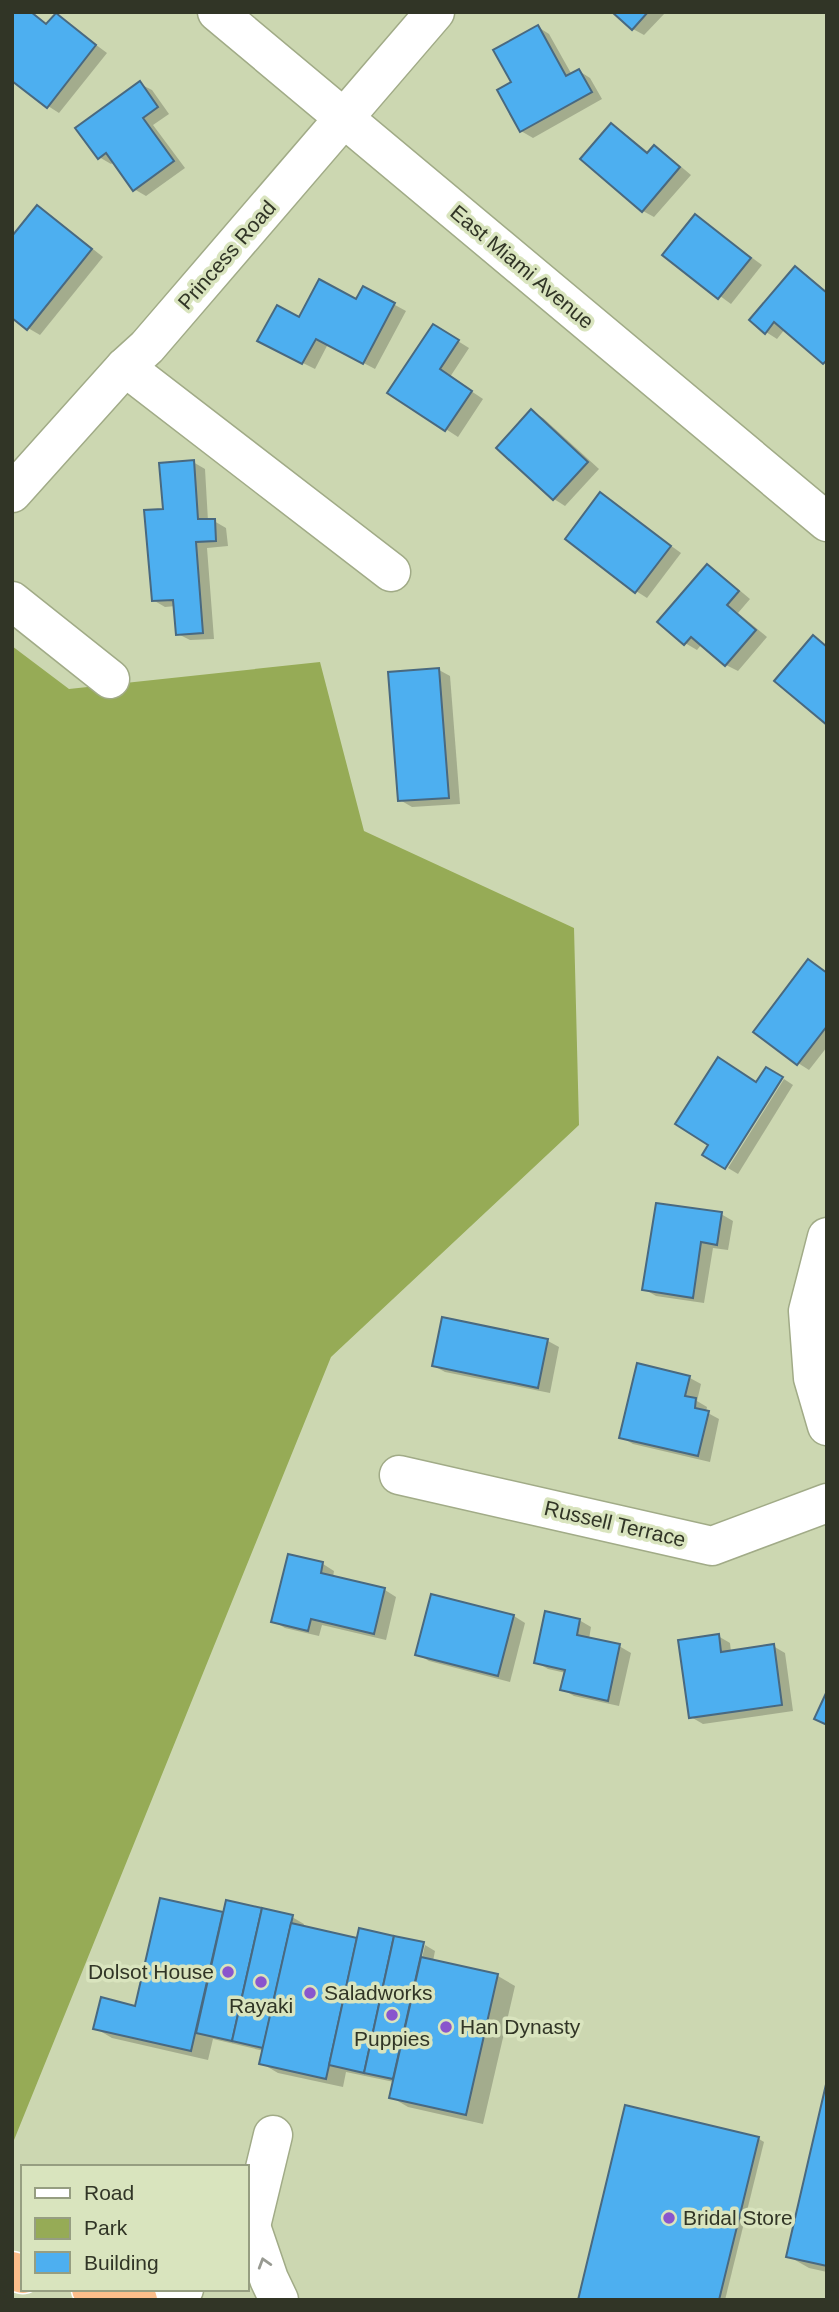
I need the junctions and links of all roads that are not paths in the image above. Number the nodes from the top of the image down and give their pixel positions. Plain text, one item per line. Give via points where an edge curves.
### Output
1 (217, 12) edge
2 (435, 12) edge
3 (344, 118) junction
4 (125, 367) junction
5 (12, 493) edge
6 (827, 522) edge
7 (391, 572) dead end
8 (12, 601) edge
9 (110, 679) dead end
10 (827, 1237) edge
11 (827, 1426) edge
12 (400, 1475) dead end
13 (827, 1503) edge
14 (273, 2135) dead end
15 (249, 2229) edge
16 (100, 2291) edge
17 (138, 2300) edge
18 (279, 2300) edge

1 - 3 street, East Miami Avenue
2 - 3 street, Princess Road
3 - 4 street, Princess Road
3 - 6 street, East Miami Avenue
4 - 5 street, Princess Road
4 - 7 street
8 - 9 street
10 - 11 street via 808,1311 813,1378
12 - 13 street, Russell Terrace via 712,1546
14 - 15 street
18 -> 15 street
16 - 17 highway

